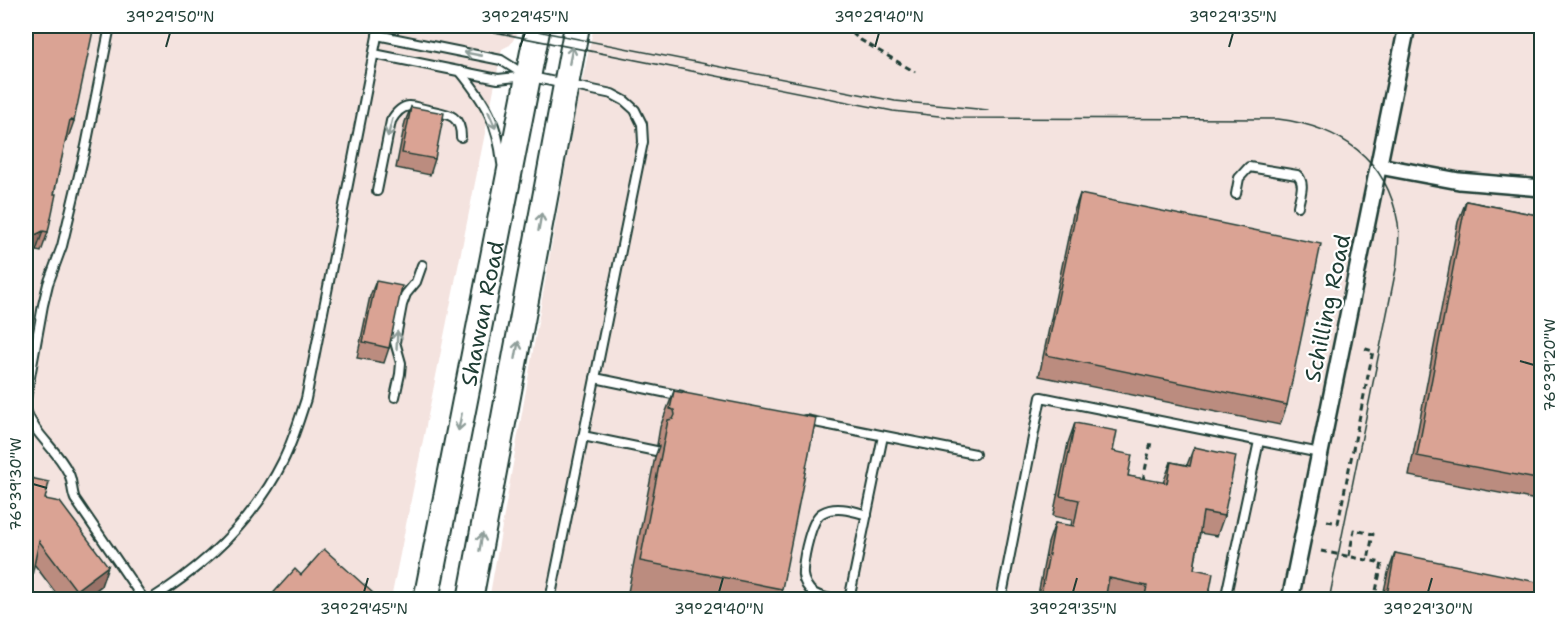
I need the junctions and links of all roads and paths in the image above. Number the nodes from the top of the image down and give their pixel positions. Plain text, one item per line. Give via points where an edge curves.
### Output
1 (110, 26) edge
2 (380, 26) edge
3 (538, 26) edge
4 (577, 26) edge
5 (844, 26) edge
6 (1407, 26) edge
7 (377, 36) junction
8 (374, 54) junction
9 (460, 71) junction
10 (915, 72) dead end
11 (526, 76) junction
12 (566, 84) junction
13 (461, 137) dead end
14 (1379, 166) junction
15 (1542, 188) edge
16 (377, 191) dead end
17 (504, 193) junction
18 (1236, 194) dead end
19 (1298, 206) dead end
20 (422, 265) dead end
21 (1362, 348) dead end
22 (595, 378) junction
23 (395, 397) dead end
24 (687, 397) edge
25 (26, 399) edge
26 (26, 410) edge
27 (797, 419) edge
28 (583, 436) junction
29 (883, 436) junction
30 (1259, 441) junction
31 (1151, 442) dead end
32 (656, 451) dead end
33 (1320, 453) junction
34 (975, 454) dead end
35 (1142, 488) edge
36 (867, 514) junction
37 (1327, 521) dead end
38 (1321, 551) dead end
39 (1349, 556) junction
40 (1368, 560) junction
41 (144, 600) edge
42 (150, 600) edge
43 (426, 600) edge
44 (470, 600) edge
45 (550, 600) edge
46 (836, 600) edge
47 (849, 600) edge
48 (1001, 600) edge
49 (1225, 600) edge
50 (1290, 600) edge
51 (1374, 600) edge

1 - 25 lane via 86,146 43,306
2 - 7 lane
3 - 11 main road, Shawan Road
12 -> 4 main road, Shawan Road
5 - 10 path
6 - 14 street, Schilling Road
7 - 8 lane
11 -> 7 lane via 501,60
8 - 9 lane
8 - 42 lane via 306,399 293,439 263,496 231,537 188,575
9 - 11 lane via 498,79
9 -> 17 lane via 490,113 500,150
11 - 12 lane
11 - 17 main road, Shawan Road
12 - 22 lane via 626,101 642,124 643,142
44 -> 12 main road, Shawan Road
13 -> 16 lane via 461,127 450,115 402,108 391,121
14 - 15 street via 1459,181
14 - 33 street, Schilling Road
17 -> 43 main road, Shawan Road
18 - 19 lane via 1239,178 1249,167 1297,175 1302,185
23 -> 20 lane via 401,363 395,342 402,305
21 - 37 path via 1373,351 1371,362 1338,523
22 - 24 lane
22 - 28 lane
26 - 41 lane via 37,434 69,472 75,499
27 - 29 lane
28 - 32 lane
28 - 45 lane
29 - 34 lane
29 - 36 lane
30 - 33 lane
30 - 48 lane via 1041,397
30 - 49 lane
31 - 35 path
33 - 50 street, Schilling Road
36 - 46 lane via 829,510 819,514 813,523 804,580 812,592
36 - 47 lane
38 - 39 path
39 - 40 path
39 - 40 path via 1354,530 1373,534
40 - 51 path via 1382,563

